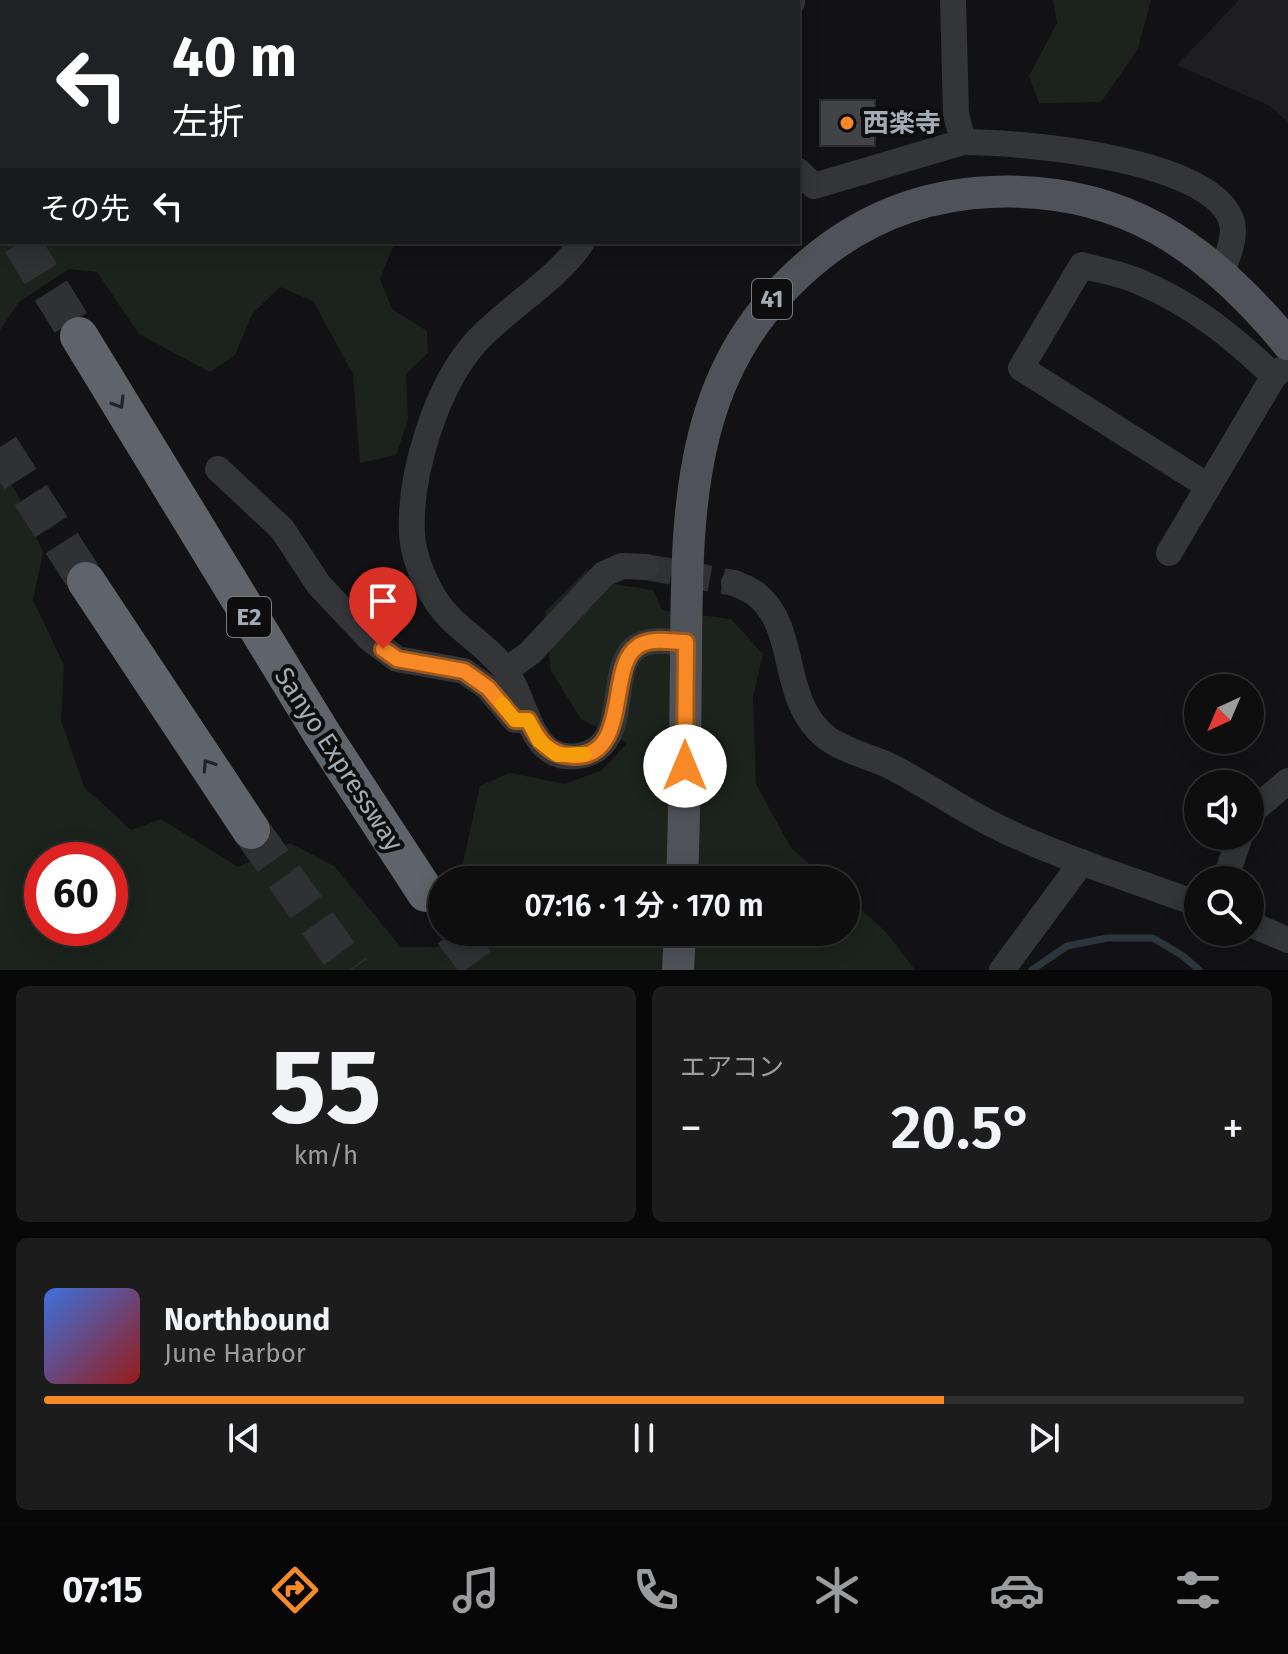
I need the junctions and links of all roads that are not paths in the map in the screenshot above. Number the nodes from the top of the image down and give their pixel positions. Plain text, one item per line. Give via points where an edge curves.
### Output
1 (953, 0) edge
2 (963, 142) junction
3 (800, 173) edge
4 (580, 244) edge
5 (1222, 271) junction
6 (79, 336) tunnel mouth
7 (1288, 344) edge
8 (1281, 371) edge
9 (218, 469) dead end
10 (1208, 486) junction
11 (1169, 553) dead end
12 (646, 567) tunnel mouth
13 (86, 581) tunnel mouth
14 (734, 583) tunnel mouth
15 (686, 642) junction
16 (506, 670) junction
17 (528, 720) junction
18 (1288, 781) edge
19 (1264, 801) edge
20 (251, 830) tunnel mouth
21 (1082, 862) junction
22 (682, 866) edge
23 (426, 893) dead end
24 (1184, 899) edge
25 (1264, 930) edge
26 (1288, 940) edge
27 (679, 946) edge
28 (678, 970) edge
29 (1002, 970) edge

1 - 2 street via 956,114
2 - 3 street via 814,186
2 - 5 street via 1058,148 1123,160 1192,183 1218,201 1232,223
4 - 16 street via 550,278 495,322 450,377 413,489 412,537 437,602
5 - 7 main road, 41
5 - 15 main road, 41 via 1156,226 1093,200 1024,190 956,193 896,209 844,236 798,272 759,313 728,365 704,431 690,502
6 -> 23 highway, Sanyo Expressway / E2 via 322,734
8 - 10 street
8 - 10 street via 1187,304 1139,281 1082,265 1021,368
9 - 17 street via 282,529 319,585 370,639 397,659 464,671 488,688 515,720
10 - 11 street
12 - 16 street via 622,566 604,574 530,653
20 -> 13 highway
14 - 21 street via 756,594 774,616 802,708 826,737 1012,834
15 - 17 street via 655,641 636,647 625,663 612,729 580,756 557,755 539,741
15 - 22 main road, 41
16 - 17 street
18 - 19 street
21 - 24 street
21 - 29 street
25 - 26 street
27 - 28 main road

